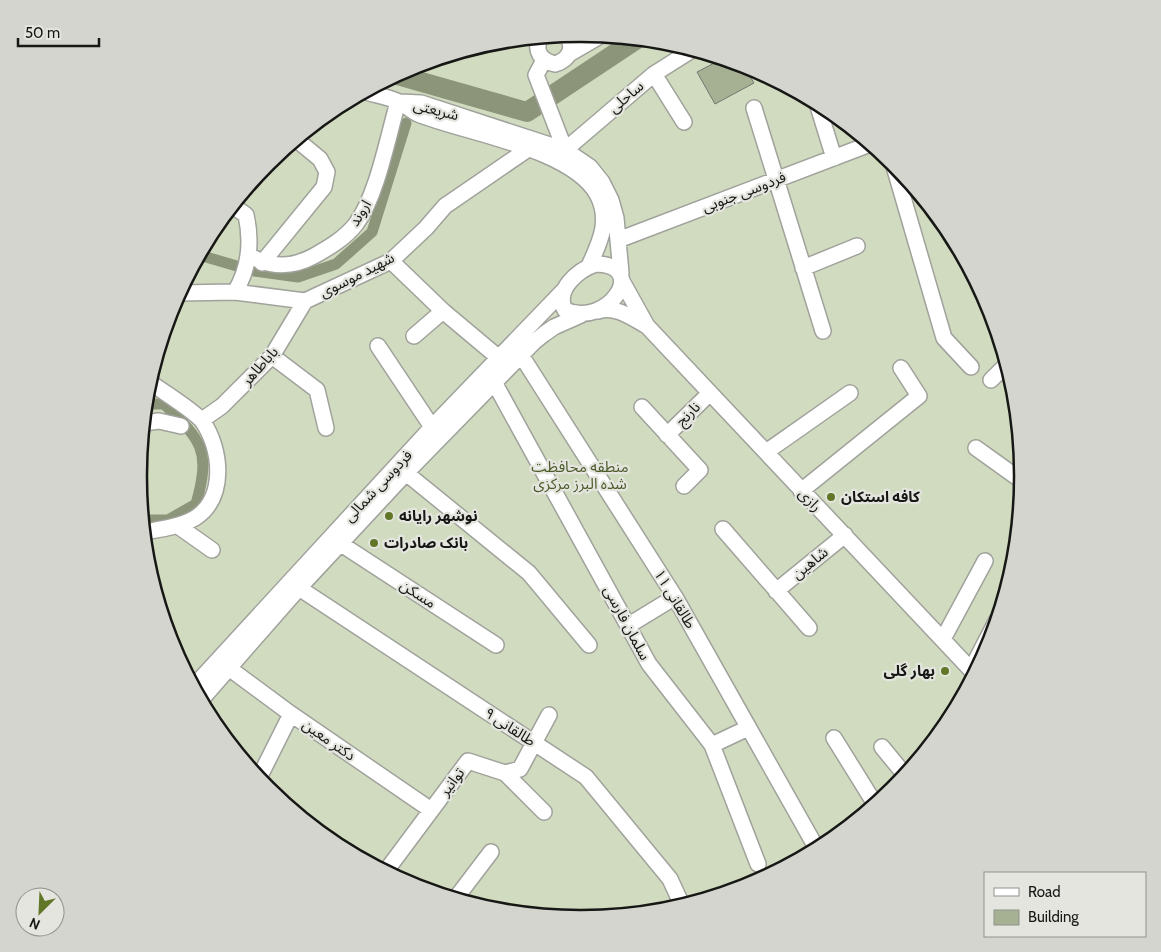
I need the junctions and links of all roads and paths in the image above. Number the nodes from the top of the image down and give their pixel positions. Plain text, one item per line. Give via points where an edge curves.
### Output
1 (570, 42) edge
2 (589, 42) edge
3 (539, 44) edge
4 (569, 54) junction
5 (684, 55) edge
6 (544, 60) junction
7 (654, 74) junction
8 (375, 95) edge
9 (398, 102) junction
10 (754, 108) dead end
11 (821, 116) edge
12 (684, 122) dead end
13 (302, 144) edge
14 (862, 147) edge
15 (528, 149) junction
16 (565, 150) junction
17 (834, 158) junction
18 (775, 180) junction
19 (898, 181) edge
20 (239, 210) edge
21 (618, 240) junction
22 (857, 246) dead end
23 (253, 260) junction
24 (392, 261) junction
25 (589, 266) junction
26 (803, 268) junction
27 (621, 277) junction
28 (238, 286) junction
29 (566, 289) junction
30 (188, 292) edge
31 (305, 301) junction
32 (443, 311) junction
33 (586, 314) junction
34 (647, 326) junction
35 (823, 330) dead end
36 (414, 336) dead end
37 (378, 346) dead end
38 (272, 356) junction
39 (521, 356) junction
40 (499, 358) junction
41 (971, 367) dead end
42 (901, 368) dead end
43 (1001, 371) edge
44 (992, 380) dead end
45 (494, 382) junction
46 (156, 389) edge
47 (710, 393) junction
48 (850, 393) dead end
49 (642, 407) dead end
50 (202, 420) junction
51 (151, 422) edge
52 (181, 426) dead end
53 (432, 427) junction
54 (326, 428) dead end
55 (667, 435) junction
56 (976, 448) dead end
57 (766, 452) junction
58 (406, 473) junction
59 (1014, 475) edge
60 (684, 486) dead end
61 (801, 491) junction
62 (178, 526) junction
63 (723, 529) dead end
64 (151, 531) edge
65 (845, 535) junction
66 (341, 544) junction
67 (212, 550) dead end
68 (985, 561) dead end
69 (300, 588) junction
70 (776, 591) junction
71 (675, 596) junction
72 (629, 625) junction
73 (809, 628) dead end
74 (943, 639) junction
75 (496, 645) dead end
76 (589, 645) dead end
77 (223, 664) junction
78 (969, 668) edge
79 (199, 682) edge
80 (205, 693) edge
81 (291, 714) junction
82 (550, 715) dead end
83 (748, 728) junction
84 (834, 738) dead end
85 (534, 743) junction
86 (712, 745) junction
87 (882, 746) dead end
88 (900, 769) edge
89 (263, 771) edge
90 (505, 773) junction
91 (871, 798) edge
92 (431, 810) junction
93 (544, 812) dead end
94 (813, 841) edge
95 (491, 852) dead end
96 (758, 864) dead end
97 (390, 865) edge
98 (460, 892) edge
99 (679, 898) edge

1 - 4 street
2 - 4 street
3 - 6 street
4 - 6 street via 555,64
5 - 7 street, ساحلی
6 - 16 street via 536,75
7 - 12 street
7 - 16 street, ساحلی
8 - 9 street
9 - 15 street, شریعتی via 418,113
9 - 16 street, شریعتی via 421,103
9 - 23 street, اروند via 370,197 356,223 336,244 306,260 284,266
10 - 18 street
11 - 17 street
13 - 23 street via 320,160 327,172 324,187
14 - 17 street, فردوسی جنوبی
15 - 24 street, شهید موسوی via 445,206
15 - 25 street, شریعتی via 574,170 597,193 605,221
16 - 21 street, شریعتی via 590,167 602,182 616,218
17 - 18 street, فردوسی جنوبی
18 - 21 street, فردوسی جنوبی
18 - 26 street
19 - 41 street via 944,338
20 - 23 street via 246,214
21 - 27 street, شریعتی
22 - 26 street
23 - 28 street
24 - 31 street, شهید موسوی
24 - 32 street
25 - 27 street via 605,264 613,267
25 - 29 street via 578,273
26 - 35 street
27 - 33 street via 616,297 609,304
27 - 34 street
28 - 30 street, شهید موسوی
28 - 31 street, شهید موسوی
29 - 33 street via 562,296 566,310
29 - 40 street, فردوسی شمالی
31 - 38 street, باباطاهر
32 - 36 street
32 - 40 street
33 - 34 street via 606,308
33 - 39 street, فردوسی شمالی via 554,327
34 - 47 street, رازی
37 - 53 street
38 - 50 street, باباطاهر via 222,406
38 - 54 street via 316,390
39 - 45 street, فردوسی شمالی
39 - 71 street, طالقانی ۱۱
40 - 53 street, فردوسی شمالی
42 - 61 street via 919,396
43 - 44 street
45 - 58 street, فردوسی شمالی
45 - 72 street, سلمان فارسی
46 - 50 street
47 - 55 street, نارنج
47 - 57 street, رازی
48 - 57 street
49 - 55 street
50 - 62 street via 218,453 217,484 210,504 196,517
51 - 52 street
53 - 77 street, فردوسی شمالی
55 - 60 street via 700,470
56 - 59 street
57 - 61 street, رازی
58 - 66 street, فردوسی شمالی
58 - 76 street via 529,573
61 - 65 street, رازی
62 - 64 street
62 - 67 street
63 - 70 street
65 - 70 street, شاهین
65 - 74 street, رازی
66 - 69 street, فردوسی شمالی
66 - 75 street, مسکن
68 - 74 street
69 - 77 street, فردوسی شمالی
69 - 85 street, طالقانی ۹
70 - 73 street
71 - 72 street
71 - 83 street, طالقانی ۱۱
72 - 86 street, سلمان فارسی via 648,664
74 - 78 street, رازی
77 - 79 street, فردوسی شمالی
77 - 80 street, فردوسی شمالی
77 - 81 street, دکتر معین
81 - 89 street
81 - 92 street, دکتر معین
82 - 85 street
83 - 86 street
83 - 94 street, طالقانی ۱۱
84 - 91 street
85 - 90 street via 520,770
85 - 99 street, طالقانی ۹ via 586,778 670,879
86 - 96 street, سلمان فارسی
87 - 88 street
90 - 92 street, توانیر via 468,761
90 - 93 street
92 - 97 street, توانیر
95 - 98 street

